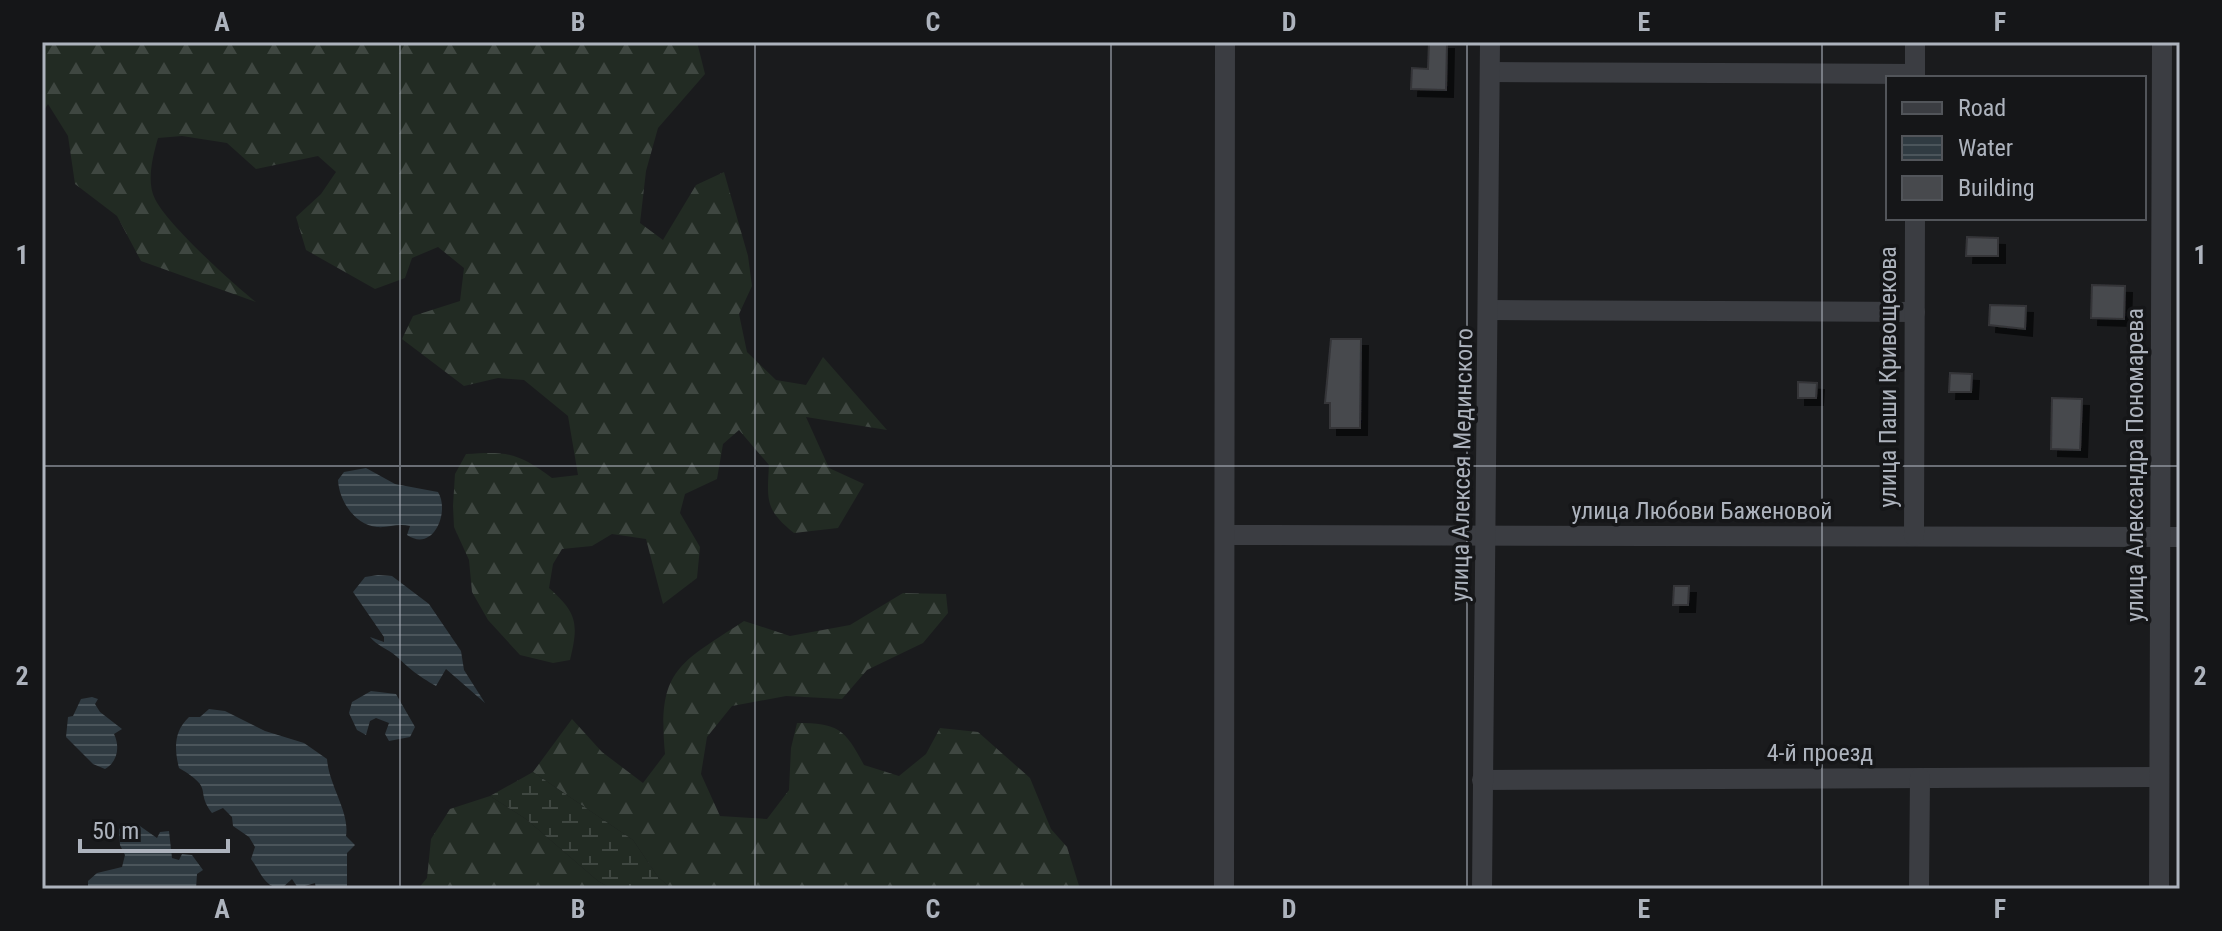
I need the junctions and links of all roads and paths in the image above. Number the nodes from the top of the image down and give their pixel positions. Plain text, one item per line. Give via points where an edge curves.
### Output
1 (1225, 42) edge
2 (1490, 42) edge
3 (1915, 42) edge
4 (2162, 42) edge
5 (1490, 72) junction
6 (1915, 76) edge
7 (1915, 220) edge
8 (1490, 310) junction
9 (1915, 312) junction
10 (1225, 535) junction
11 (1914, 536) junction
12 (1488, 537) junction
13 (2171, 537) edge
14 (2158, 777) junction
15 (1920, 778) junction
16 (1482, 780) junction
17 (1224, 889) edge
18 (1482, 889) edge
19 (1919, 889) edge
20 (2159, 889) edge

1 - 10 street
2 - 5 street, улица Алексея Мединского
3 - 6 street
4 - 13 street, улица Александра Пономарева
5 - 6 street
5 - 8 street, улица Алексея Мединского
7 - 9 street, улица Паши Кривощекова
8 - 9 street
8 - 12 street, улица Алексея Мединского
9 - 11 street, улица Паши Кривощекова
10 - 12 street, улица Любови Баженовой
10 - 17 street
11 - 12 street, улица Любови Баженовой
11 - 13 street, улица Любови Баженовой
12 - 16 street, улица Алексея Мединского
13 - 14 street, улица Александра Пономарева
14 - 15 street, 4-й проезд
14 - 20 street, улица Александра Пономарева
15 - 16 street, 4-й проезд
15 - 19 street
16 - 18 street, улица Алексея Мединского

